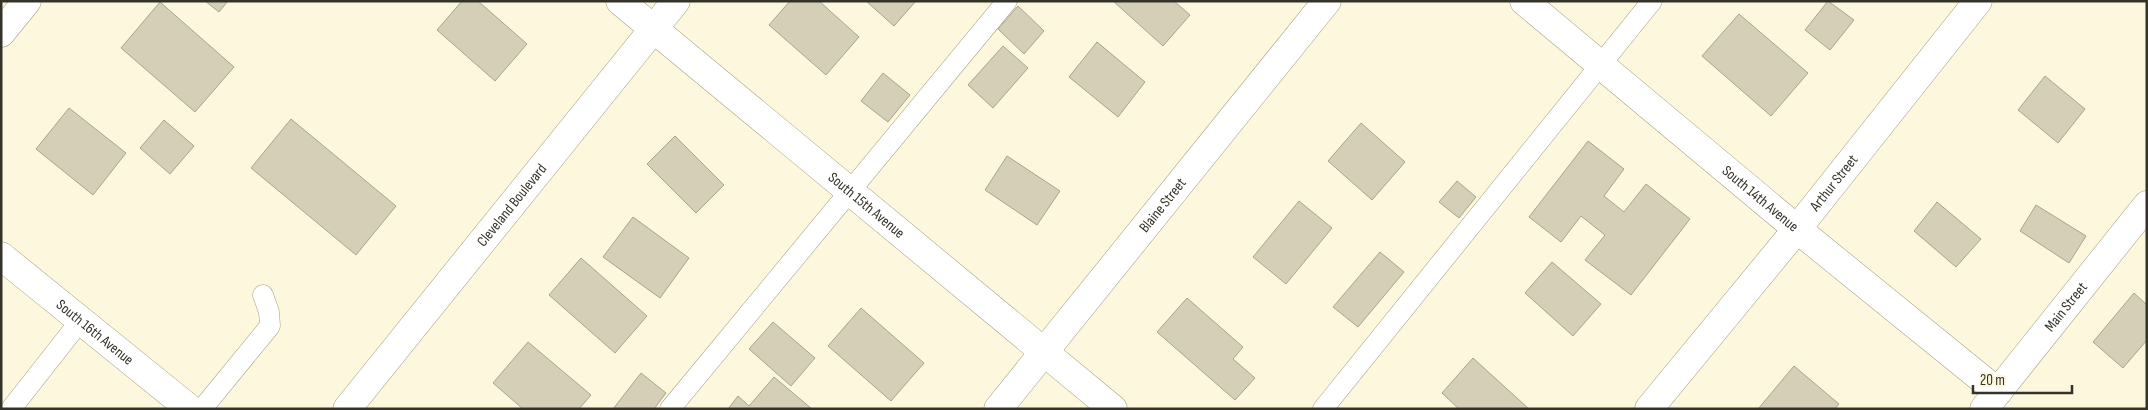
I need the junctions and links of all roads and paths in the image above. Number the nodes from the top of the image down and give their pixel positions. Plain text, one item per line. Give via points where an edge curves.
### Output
1 (27, 1) edge
2 (620, 1) edge
3 (676, 1) edge
4 (1007, 1) edge
5 (1327, 1) edge
6 (1524, 1) edge
7 (1652, 1) edge
8 (1978, 1) edge
9 (654, 28) junction
10 (1, 33) edge
11 (1600, 65) junction
12 (849, 191) junction
13 (2147, 205) edge
14 (1797, 229) junction
15 (1, 256) edge
16 (263, 295) dead end
17 (81, 320) junction
18 (1043, 353) junction
19 (1991, 400) edge
20 (11, 409) edge
21 (190, 409) edge
22 (202, 409) edge
23 (347, 409) edge
24 (670, 409) edge
25 (998, 409) edge
26 (1113, 409) edge
27 (1323, 409) edge
28 (1649, 409) edge

1 - 10 street
2 - 9 street, South 15th Avenue
3 - 9 street, Cleveland Boulevard
4 - 12 lane
5 - 18 street, Blaine Street
6 - 11 street, South 14th Avenue
7 - 11 lane
8 - 14 street, Arthur Street
9 - 12 street, South 15th Avenue
9 - 23 street, Cleveland Boulevard
11 - 14 street, South 14th Avenue
11 - 27 lane
12 - 18 street, South 15th Avenue
12 - 24 lane
13 - 19 street, Main Street
14 - 19 street, South 14th Avenue
14 - 28 street, Arthur Street
15 - 17 street, South 16th Avenue
16 - 22 lane via 270,312 270,326
17 - 20 lane
17 - 21 street, South 16th Avenue
18 - 25 street, Blaine Street
18 - 26 street, South 15th Avenue

